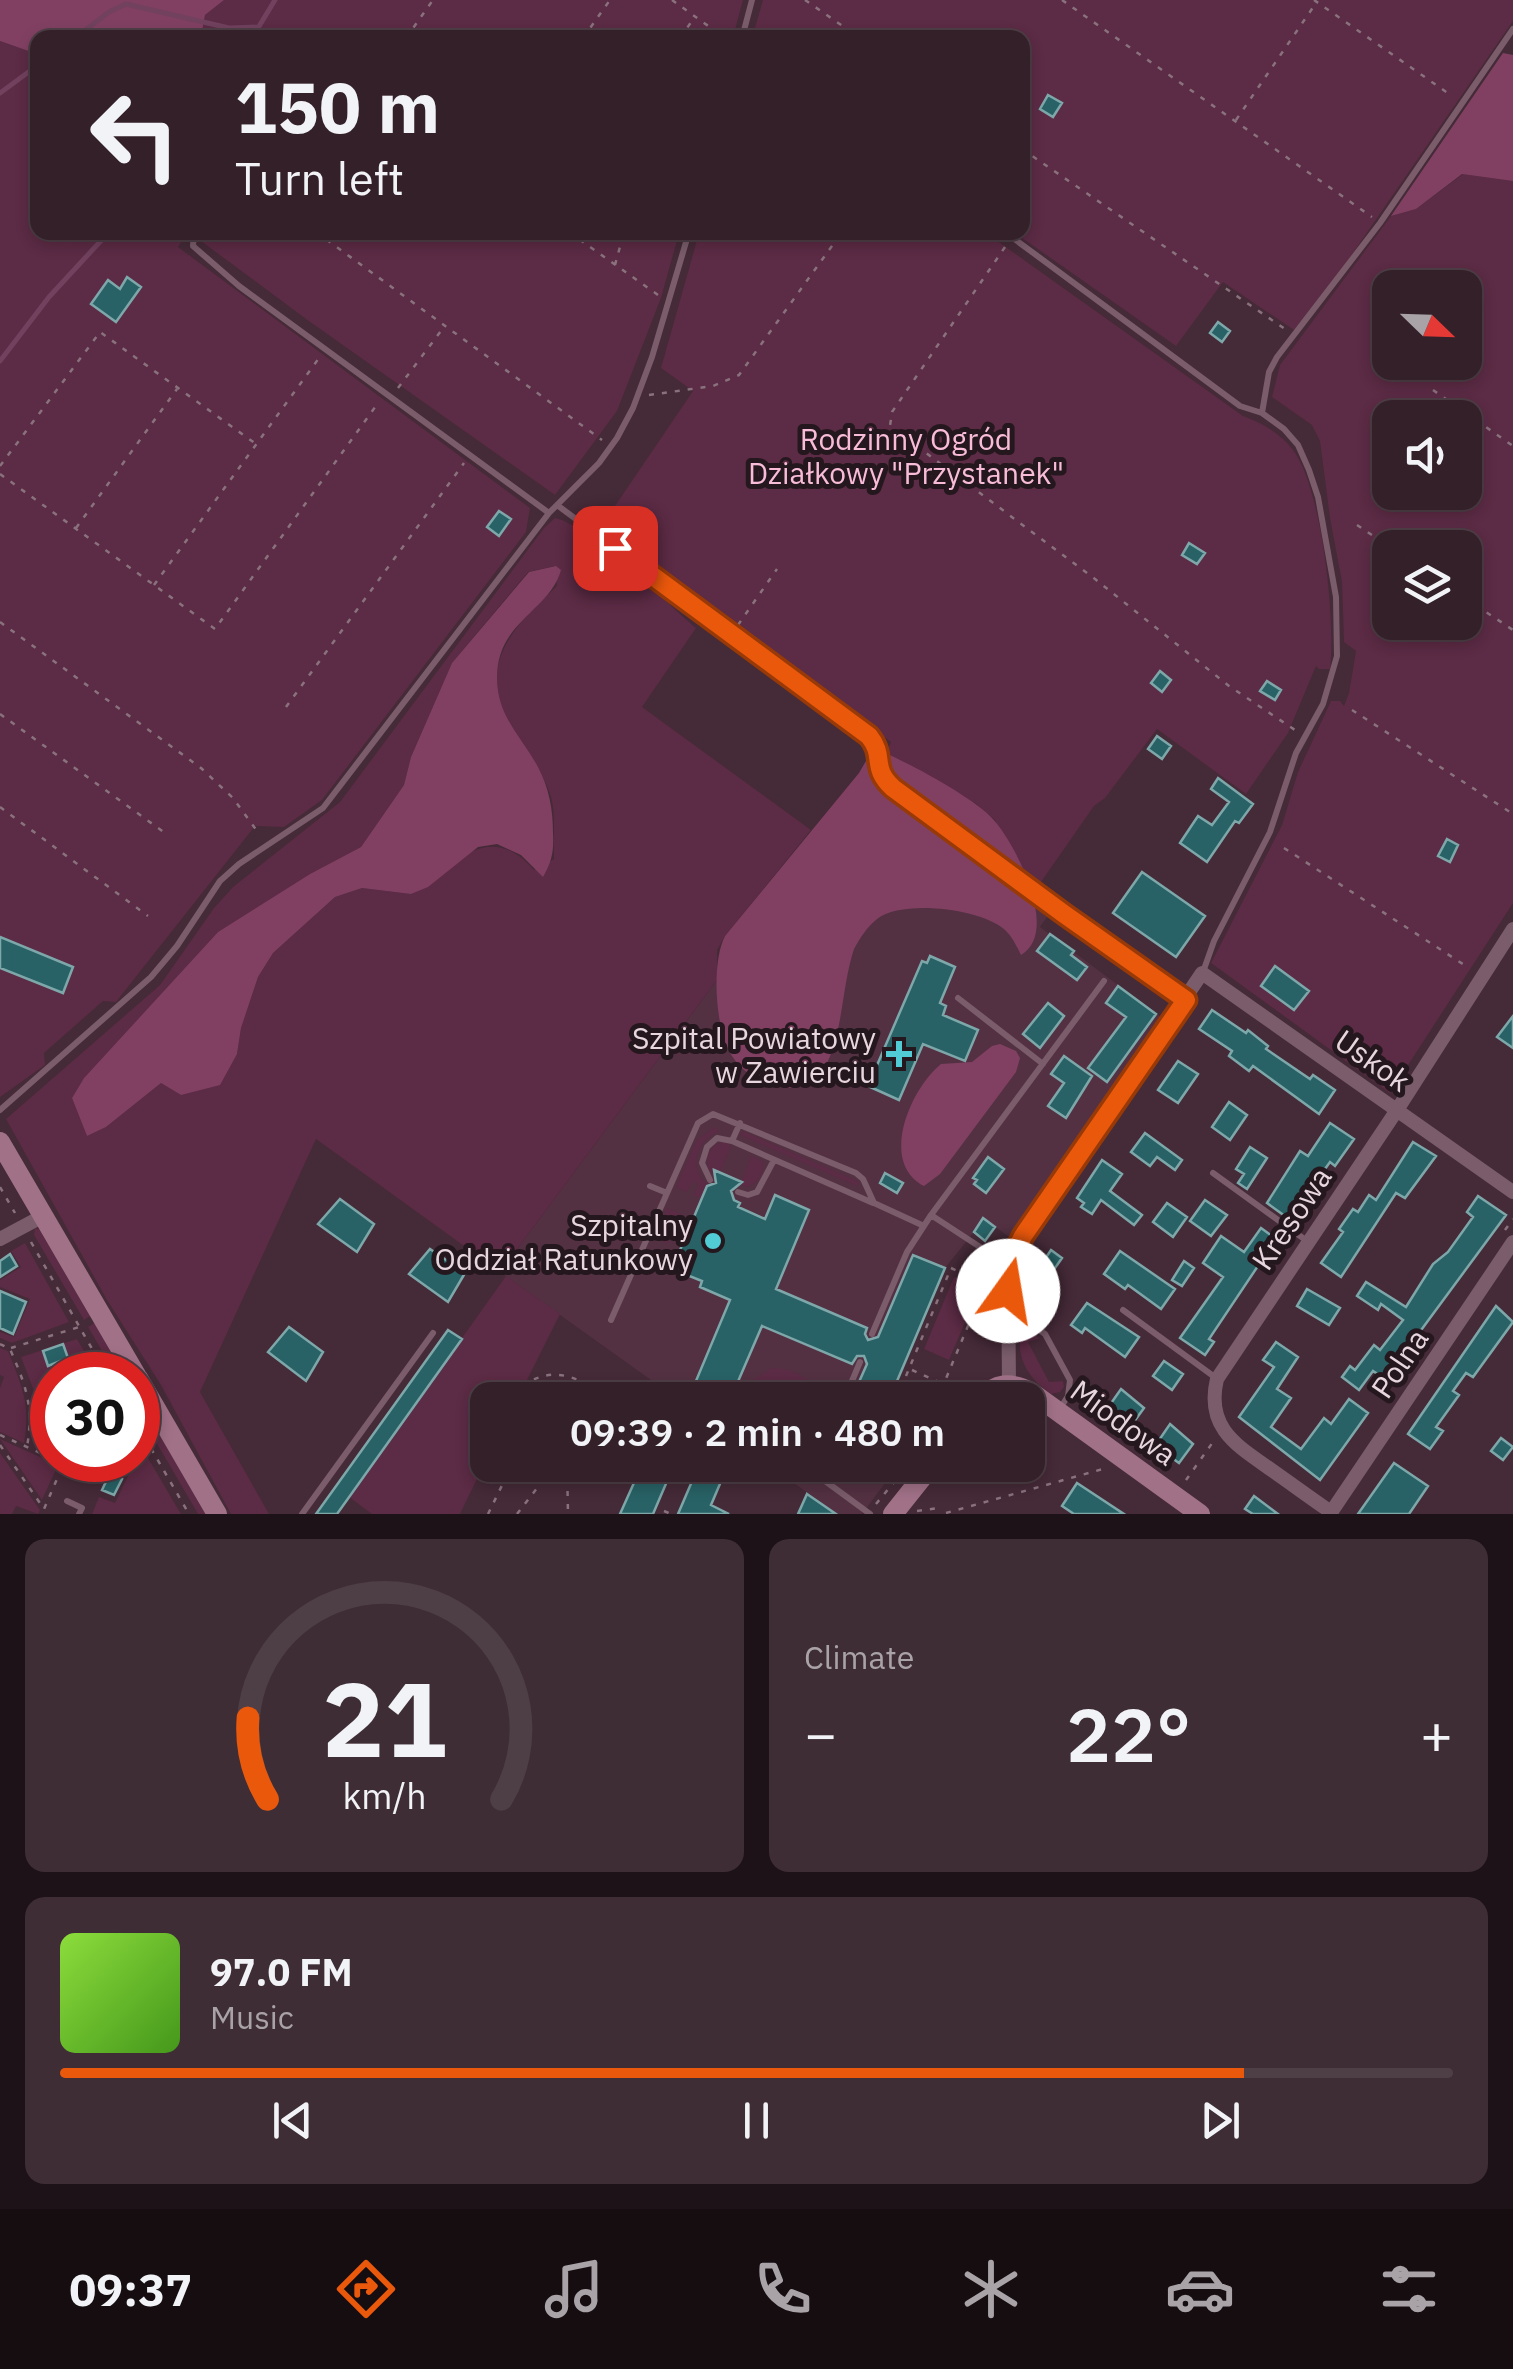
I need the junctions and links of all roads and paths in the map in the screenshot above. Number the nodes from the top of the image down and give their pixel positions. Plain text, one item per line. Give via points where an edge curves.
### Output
1 (433, 0) edge
2 (610, 0) edge
3 (672, 0) edge
4 (752, 0) edge
5 (805, 0) edge
6 (1062, 0) edge
7 (1315, 1) edge
8 (695, 16) junction
9 (1513, 29) edge
10 (412, 30) edge
11 (589, 30) edge
12 (685, 30) edge
13 (714, 30) edge
14 (744, 30) edge
15 (848, 30) edge
16 (1462, 103) junction
17 (1235, 121) junction
18 (1030, 154) edge
19 (1380, 223) junction
20 (191, 240) edge
21 (327, 240) edge
22 (580, 240) edge
23 (622, 240) edge
24 (687, 240) edge
25 (836, 240) edge
26 (1005, 240) edge
27 (1015, 240) edge
28 (615, 265) junction
29 (669, 303) junction
30 (444, 326) junction
31 (1294, 336) junction
32 (326, 349) junction
33 (178, 388) junction
34 (1433, 390) dead end
35 (388, 395) junction
36 (636, 398) junction
37 (1262, 413) junction
38 (256, 444) junction
39 (1513, 446) edge
40 (611, 447) junction
41 (471, 454) junction
42 (0, 466) edge
43 (0, 474) edge
44 (557, 505) junction
45 (549, 513) junction
46 (1357, 525) dead end
47 (76, 528) junction
48 (1372, 535) edge
49 (777, 569) dead end
50 (154, 586) junction
51 (1482, 609) edge
52 (0, 622) edge
53 (1513, 630) edge
54 (731, 634) junction
55 (286, 707) dead end
56 (1352, 710) dead end
57 (0, 714) edge
58 (1306, 737) junction
59 (0, 808) edge
60 (1513, 814) edge
61 (165, 833) dead end
62 (265, 848) junction
63 (1284, 848) dead end
64 (148, 916) dead end
65 (1513, 930) edge
66 (1202, 973) junction
67 (1483, 977) junction
68 (1104, 982) dead end
69 (958, 998) dead end
70 (1186, 1000) junction
71 (1043, 1064) junction
72 (0, 1110) edge
73 (1397, 1110) junction
74 (740, 1123) junction
75 (0, 1142) edge
76 (732, 1142) junction
77 (774, 1160) junction
78 (1213, 1173) dead end
79 (710, 1180) dead end
80 (650, 1186) dead end
81 (0, 1188) edge
82 (738, 1192) dead end
83 (1513, 1192) edge
84 (667, 1194) junction
85 (874, 1203) junction
86 (931, 1215) junction
87 (43, 1216) junction
88 (924, 1226) junction
89 (22, 1227) junction
90 (0, 1239) edge
91 (1308, 1242) junction
92 (1513, 1242) edge
93 (1008, 1266) junction
94 (1123, 1310) dead end
95 (1009, 1319) junction
96 (611, 1320) dead end
97 (79, 1327) junction
98 (432, 1333) dead end
99 (872, 1334) dead end
100 (0, 1344) edge
101 (10, 1348) junction
102 (94, 1352) edge
103 (123, 1352) edge
104 (860, 1362) dead end
105 (909, 1369) junction
106 (1217, 1379) junction
107 (528, 1382) edge
108 (582, 1382) edge
109 (852, 1382) edge
110 (904, 1382) edge
111 (938, 1382) edge
112 (944, 1382) edge
113 (1009, 1382) edge
114 (1045, 1402) edge
115 (1058, 1411) junction
116 (160, 1416) edge
117 (1222, 1428) junction
118 (0, 1435) edge
119 (0, 1444) edge
120 (26, 1447) junction
121 (30, 1449) edge
122 (160, 1465) edge
123 (1104, 1468) dead end
124 (56, 1482) edge
125 (504, 1482) edge
126 (541, 1482) edge
127 (567, 1482) edge
128 (826, 1482) edge
129 (892, 1482) edge
130 (918, 1482) edge
131 (1184, 1484) dead end
132 (68, 1501) dead end
133 (939, 1508) dead end
134 (664, 1511) dead end
135 (1331, 1513) edge
136 (79, 1514) edge
137 (189, 1514) edge
138 (217, 1514) edge
139 (302, 1514) edge
140 (488, 1514) edge
141 (517, 1514) edge
142 (568, 1514) edge
143 (670, 1514) edge
144 (870, 1514) edge
145 (893, 1514) edge
146 (912, 1514) edge
147 (946, 1514) edge
148 (1200, 1514) edge

1 - 10 path
2 - 11 path
3 - 8 path
4 - 14 lane
5 - 15 path
6 - 17 path
7 - 16 path
7 - 17 path
8 - 12 path
8 - 13 path
9 - 16 lane
16 - 19 lane
17 - 19 path
18 - 31 path
19 - 31 lane
20 - 32 lane
21 - 30 path
22 - 28 path
23 - 28 path
24 - 29 lane
25 - 36 path via 739,375 713,386
26 - 58 path via 892,412 890,426 1229,686
27 - 37 lane via 1240,406
28 - 29 path
29 - 36 lane
30 - 35 path
30 - 40 path
31 - 37 lane via 1269,372
32 - 35 lane
32 - 38 path
33 - 38 path
33 - 42 path via 100,332
33 - 47 path
34 - 39 path
35 - 41 lane
35 - 50 path via 215,629
36 - 40 lane
37 - 58 lane via 1292,436 1309,470 1336,597 1334,673
38 - 50 path
40 - 44 lane
41 - 45 lane
41 - 55 path
43 - 47 path
44 - 45 lane
44 - 54 lane
45 - 62 lane via 336,794
46 - 48 path
47 - 50 path
49 - 54 path
51 - 53 path
52 - 62 path via 201,768 256,826
54 - 70 lane via 869,736 880,774 893,788
56 - 60 path
57 - 61 path
58 - 66 lane via 1270,832
59 - 64 path
62 - 72 lane via 220,881 151,977
63 - 67 path
65 - 67 street, Kresowa
66 - 70 street
66 - 73 street, Uskok
67 - 73 street, Kresowa
68 - 71 lane
69 - 71 lane
70 - 93 street
71 - 86 lane
73 - 83 street, Uskok
73 - 91 street, Kresowa
74 - 76 lane
74 - 84 lane via 704,1116
74 - 85 lane via 856,1173
75 - 87 street
76 - 77 lane
76 - 79 lane via 717,1138 706,1147 702,1168
77 - 82 lane via 757,1192
77 - 85 lane
78 - 91 lane
80 - 84 lane
81 - 89 path
84 - 96 lane
85 - 88 lane
86 - 88 lane
86 - 93 lane
87 - 89 street
87 - 103 street
88 - 99 lane
89 - 90 street
89 - 97 path
91 - 106 street, Kresowa
92 - 135 street, Polna
93 - 95 street
94 - 106 lane
95 - 113 street
95 - 115 lane via 1042,1330 1070,1380
97 - 101 path
97 - 102 path
98 - 139 lane
100 - 101 path
101 - 120 path via 32,1418
104 - 109 lane
105 - 110 path
105 - 111 path
105 - 112 path via 951,1268 975,1278 983,1290
106 - 117 street via 1214,1403
107 - 108 path via 564,1373
114 - 115 street, Miodowa
115 - 148 street, Miodowa
116 - 138 street
117 - 131 path
117 - 135 street
118 - 120 path
119 - 124 path via 44,1509
120 - 121 path
122 - 137 path
123 - 147 path
125 - 140 path
126 - 141 path
127 - 142 path
128 - 144 lane
129 - 144 path
130 - 145 street
132 - 136 lane via 82,1508
133 - 146 path
134 - 143 path

